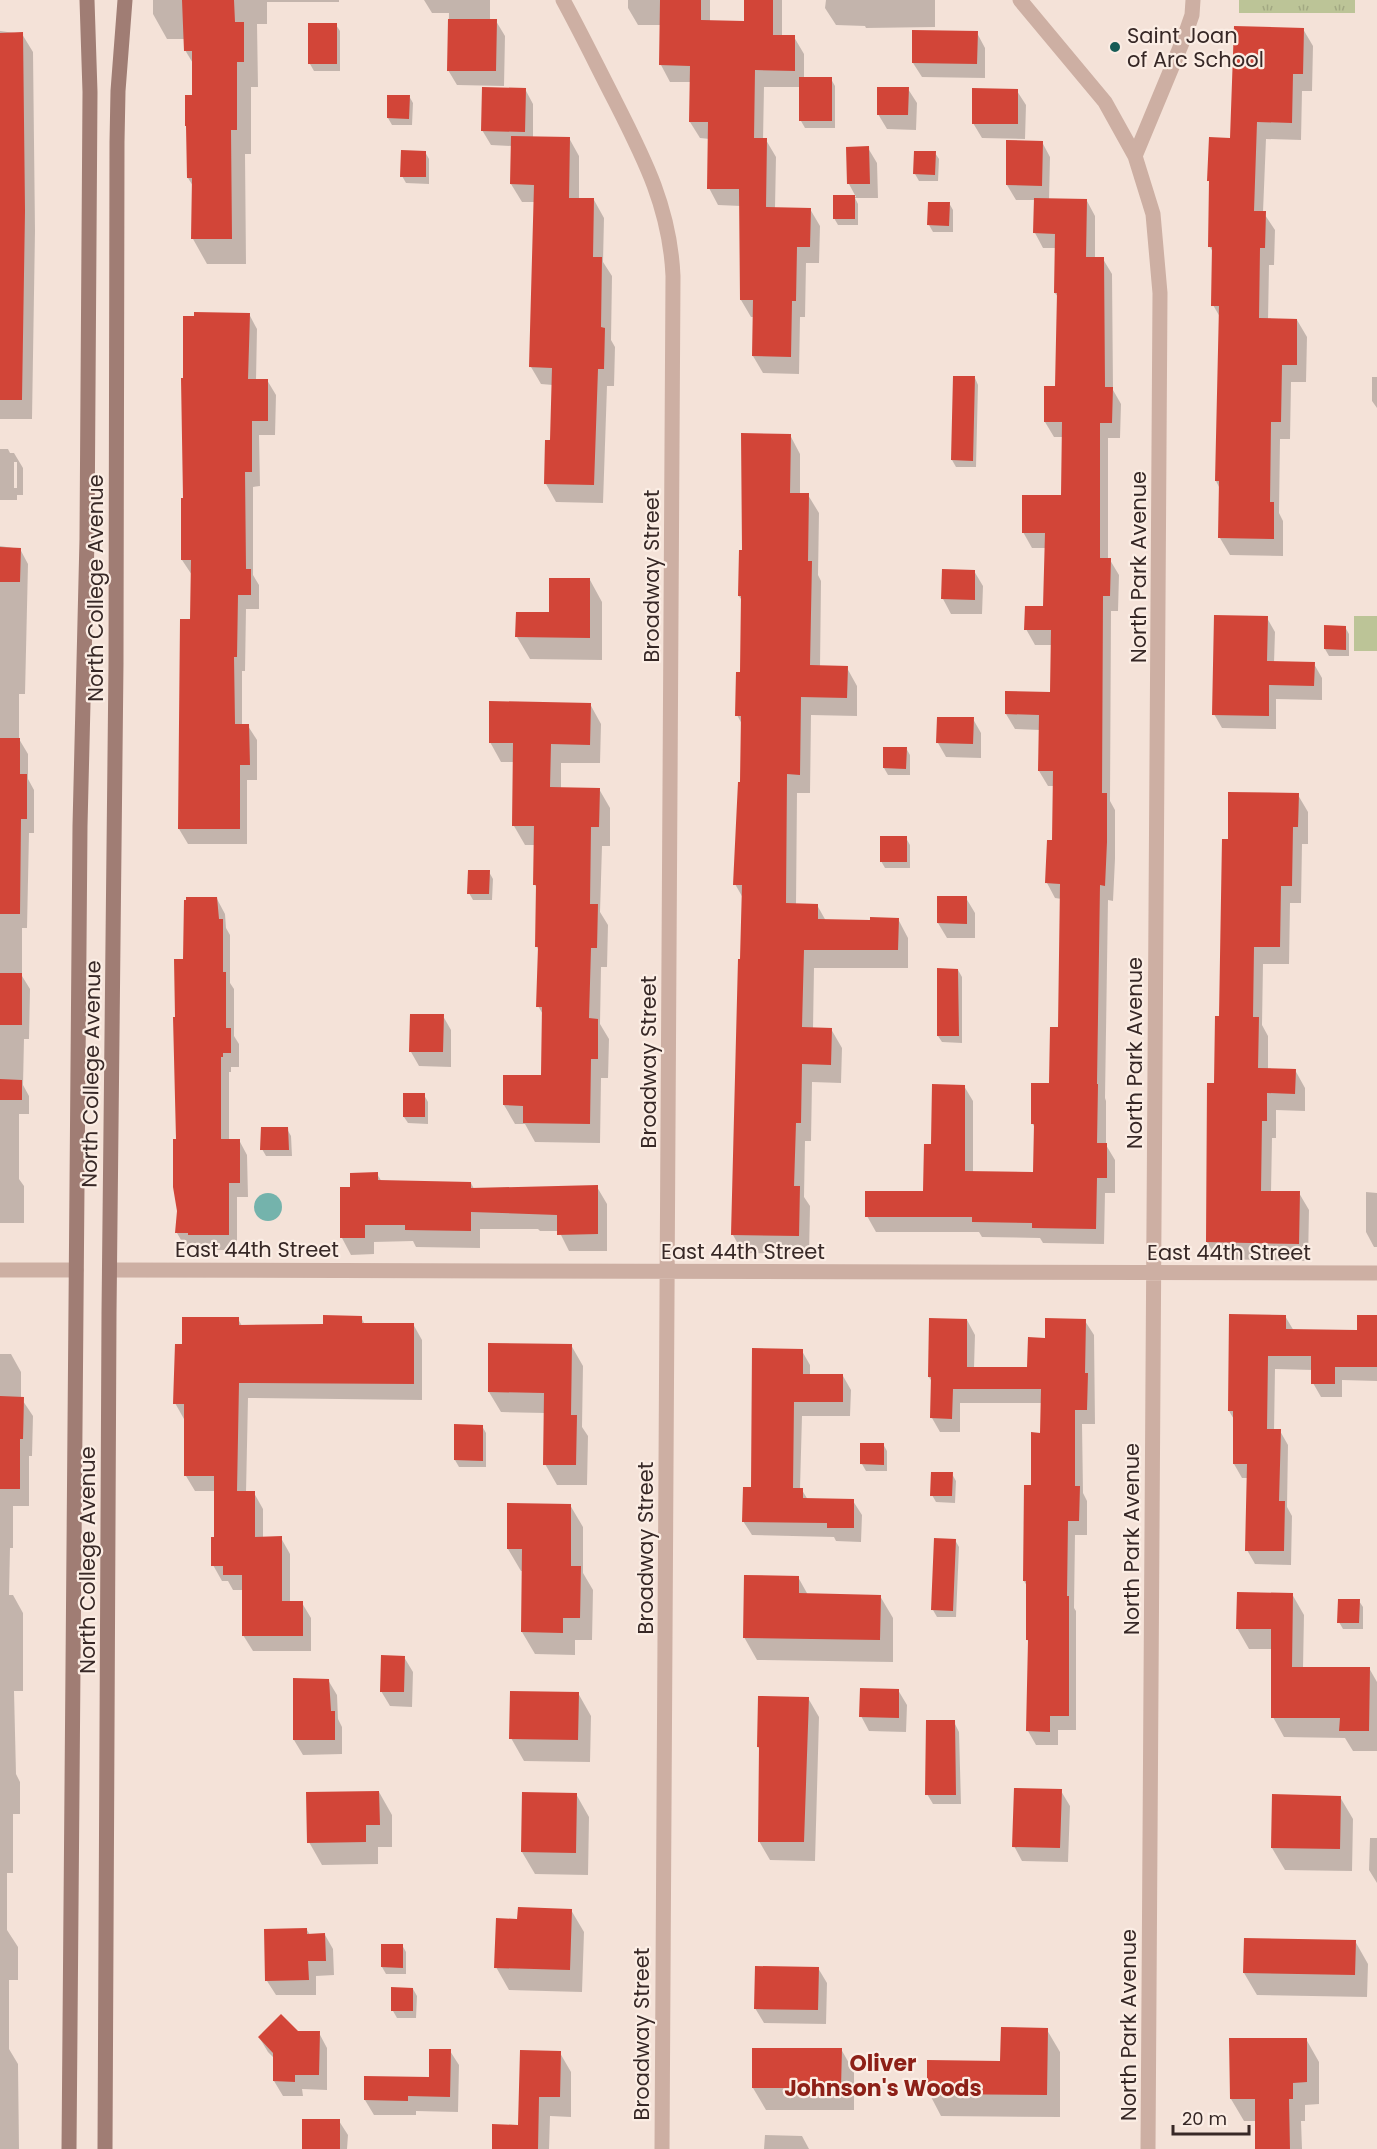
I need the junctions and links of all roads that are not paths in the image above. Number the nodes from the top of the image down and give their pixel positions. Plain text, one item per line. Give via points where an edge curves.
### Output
1 (87, 0) edge
2 (125, 0) edge
3 (563, 0) edge
4 (1020, 0) edge
5 (1193, 0) edge
6 (1135, 156) junction
7 (0, 1270) edge
8 (76, 1270) junction
9 (110, 1270) junction
10 (668, 1271) junction
11 (1154, 1273) junction
12 (1377, 1273) edge
13 (69, 2149) edge
14 (105, 2149) edge
15 (662, 2149) edge
16 (1148, 2149) edge

1 - 8 main road, North College Avenue via 88,527 80,826
2 - 9 main road, North College Avenue via 117,142
3 - 10 street, Broadway Street via 652,177 664,212 673,262
4 - 6 street, North Park Avenue via 1105,102
5 - 6 street via 1184,38
6 - 11 street, North Park Avenue via 1153,214 1161,314
7 - 8 street
8 - 13 main road, North College Avenue
9 - 10 street, East 44th Street
9 - 14 main road, North College Avenue
10 - 11 street, East 44th Street
10 - 15 street, Broadway Street
11 - 12 street, East 44th Street
11 - 16 street, North Park Avenue

